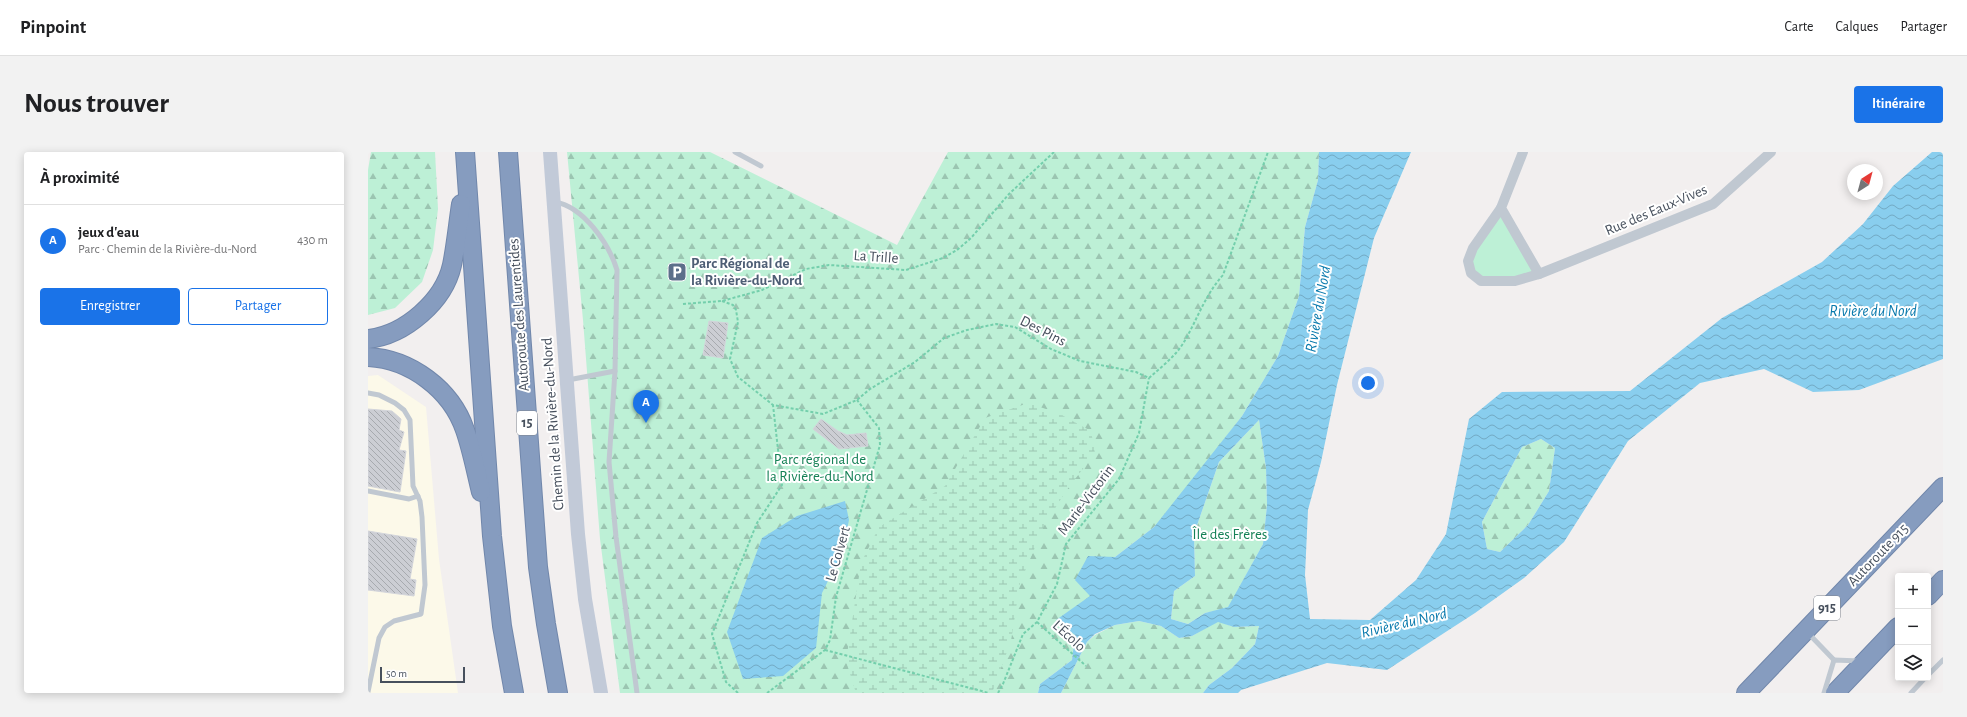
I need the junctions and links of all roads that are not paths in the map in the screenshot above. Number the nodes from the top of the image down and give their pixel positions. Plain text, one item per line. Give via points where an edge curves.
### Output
1 (508, 152) edge
2 (550, 152) edge
3 (735, 152) edge
4 (1523, 152) edge
5 (1771, 152) edge
6 (466, 161) edge
7 (761, 166) dead end
8 (553, 202) junction
9 (1501, 208) junction
10 (1539, 274) junction
11 (368, 339) edge
12 (368, 356) edge
13 (614, 371) junction
14 (567, 380) junction
15 (368, 393) edge
16 (1943, 486) edge
17 (368, 491) edge
18 (418, 496) junction
19 (492, 536) junction
20 (1943, 580) edge
21 (1931, 593) edge
22 (1895, 630) edge
23 (1806, 631) junction
24 (1834, 660) junction
25 (1943, 660) edge
26 (1865, 662) junction
27 (1931, 672) edge
28 (1922, 681) edge
29 (368, 692) edge
30 (514, 693) edge
31 (558, 693) edge
32 (601, 693) edge
33 (637, 693) edge
34 (1746, 693) edge
35 (1824, 693) edge
36 (1835, 693) edge
37 (1910, 693) edge

1 - 31 highway, Autoroute des Laurentides / 15 via 538,567
2 - 8 street, Chemin de la Rivière-du-Nord
3 - 7 lane
4 - 9 street, Rue des Eaux-Vives
5 - 10 street, Rue des Eaux-Vives via 1713,204
6 - 11 highway via 452,265 441,289 424,310 408,323 386,335
6 - 19 highway
8 - 13 lane via 576,211 613,256 617,270
8 - 14 street, Chemin de la Rivière-du-Nord
9 - 10 street
9 - 10 street, Rue des Eaux-Vives via 1473,248 1468,261 1470,273 1481,281 1515,281
12 - 19 highway via 390,360 416,371 437,388 455,411 465,429
13 - 14 lane
13 - 33 lane via 609,462 616,537
14 - 32 street, Chemin de la Rivière-du-Nord via 581,557
15 - 18 lane via 386,398 408,415 411,428 413,486
16 - 23 highway, Autoroute 915 / 915
17 - 18 lane via 409,499
18 - 29 lane via 422,517 425,575 421,614 394,621 385,627 379,638
19 - 30 highway via 504,641
20 - 21 highway
22 - 26 highway
23 - 24 lane
23 - 34 highway, Autoroute 915 / 915
24 - 26 lane
24 - 35 lane
25 - 27 lane
26 - 36 highway
28 - 37 lane

